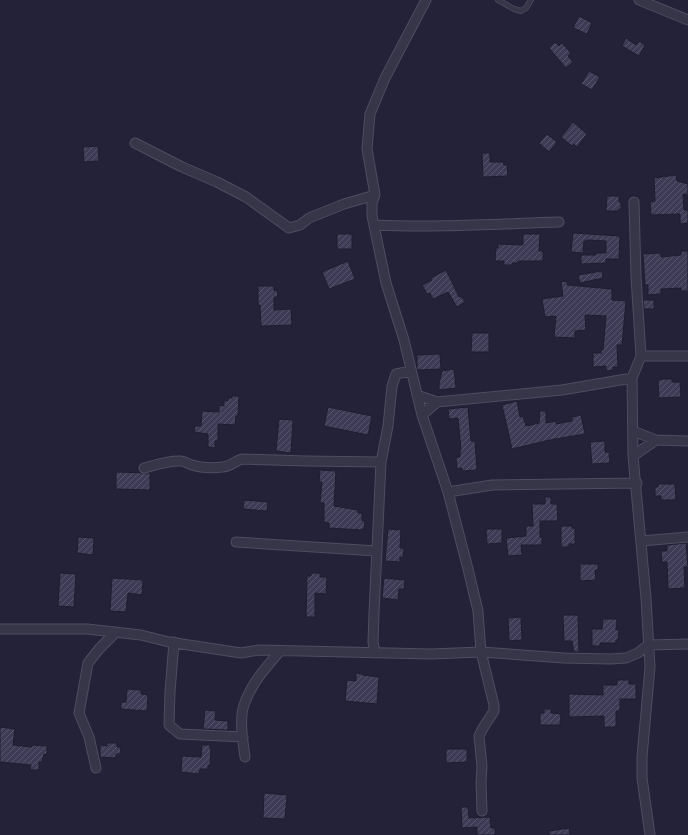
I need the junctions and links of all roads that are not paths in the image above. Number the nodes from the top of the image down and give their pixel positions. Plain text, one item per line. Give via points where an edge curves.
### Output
1 (426, 0) edge
2 (498, 0) edge
3 (531, 0) edge
4 (639, 0) edge
5 (688, 20) edge
6 (135, 143) dead end
7 (375, 195) junction
8 (634, 202) dead end
9 (559, 222) dead end
10 (374, 225) junction
11 (641, 356) junction
12 (688, 356) edge
13 (411, 371) junction
14 (632, 378) junction
15 (417, 395) junction
16 (437, 402) junction
17 (422, 415) junction
18 (633, 431) junction
19 (656, 440) junction
20 (688, 441) edge
21 (633, 456) junction
22 (380, 462) junction
23 (144, 468) dead end
24 (637, 483) junction
25 (448, 492) junction
26 (688, 537) edge
27 (641, 541) junction
28 (236, 542) dead end
29 (376, 551) junction
30 (0, 629) edge
31 (116, 632) junction
32 (174, 642) junction
33 (688, 644) edge
34 (648, 645) junction
35 (280, 651) junction
36 (481, 652) junction
37 (375, 653) junction
38 (243, 737) junction
39 (245, 757) dead end
40 (96, 768) dead end
41 (482, 811) dead end
42 (650, 835) edge

1 - 7 street via 385,78 370,114 367,149
2 - 3 lane via 521,11
4 - 5 street
6 - 7 street via 246,197 289,228 344,204
7 - 10 street via 372,203
8 - 11 street
9 - 10 street via 480,226
10 - 13 street via 386,282
11 - 12 street
11 - 14 street
13 - 15 street
13 - 22 street via 396,374
14 - 16 street via 562,390
14 - 18 street
15 - 16 street
15 - 17 street
16 - 17 street
17 - 25 street
18 - 19 street
18 - 21 street
19 - 20 street
19 - 21 street
21 - 24 street
22 - 23 street via 242,459 223,467 197,466 174,461
22 - 29 street
24 - 25 street via 492,485
24 - 27 street
25 - 36 street via 478,611
26 - 27 street
27 - 34 street
28 - 29 street
29 - 37 street via 373,628
30 - 31 street via 86,629
31 - 32 street
31 - 40 street via 88,663 79,714 89,737
32 - 35 street via 241,653 258,650
32 - 38 street via 169,725 180,734
33 - 34 street
34 - 36 street via 626,658 611,659
34 - 42 street via 650,667 642,771
35 - 37 street
35 - 38 street via 262,672 244,706
36 - 37 street
36 - 41 street via 494,706 494,711 480,736
38 - 39 street

